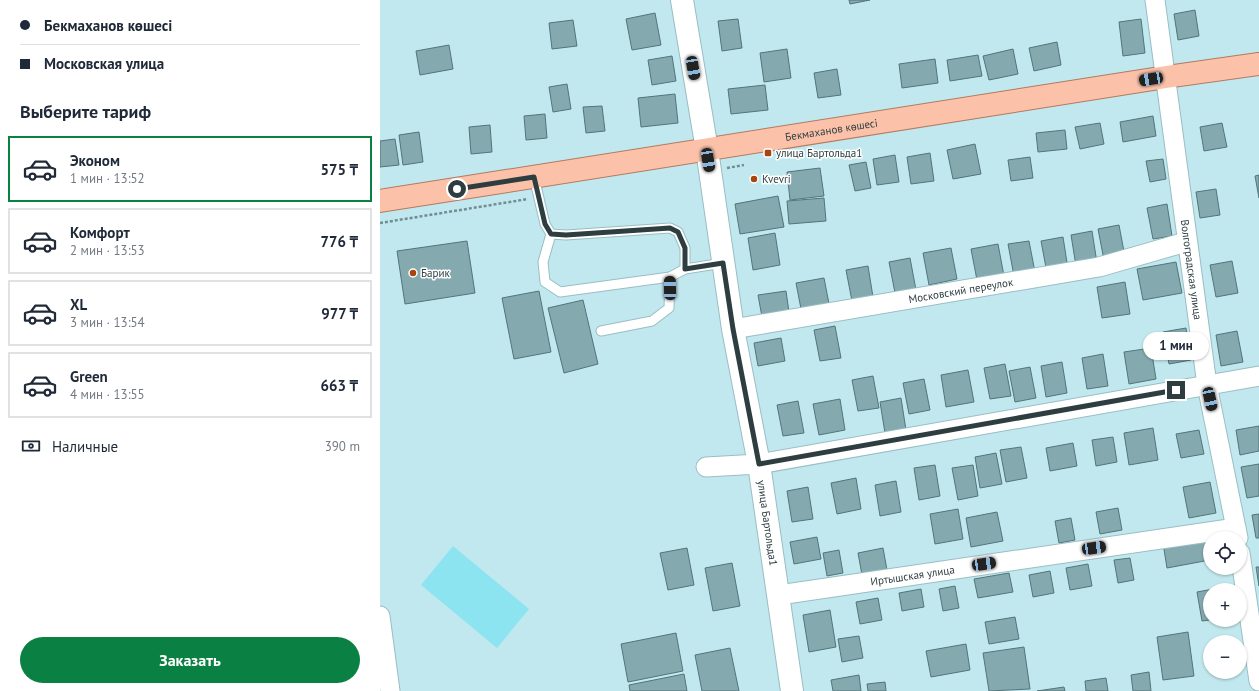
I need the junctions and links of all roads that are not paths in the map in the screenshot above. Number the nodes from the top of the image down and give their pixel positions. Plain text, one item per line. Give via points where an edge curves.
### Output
1 (682, 0) edge
2 (1155, 0) edge
3 (1259, 64) edge
4 (1166, 77) junction
5 (707, 150) junction
6 (534, 177) junction
7 (380, 201) edge
8 (551, 234) junction
9 (1186, 242) junction
10 (723, 263) junction
11 (685, 269) junction
12 (670, 277) junction
13 (733, 329) junction
14 (601, 331) dead end
15 (1259, 376) edge
16 (1207, 385) junction
17 (759, 464) junction
18 (706, 467) dead end
19 (1237, 531) edge
20 (1203, 538) edge
21 (1243, 575) edge
22 (779, 595) junction
23 (380, 616) edge
24 (1259, 681) edge
25 (390, 691) edge
26 (792, 691) edge

1 - 5 street, улица Бартольда1
2 - 4 street, Волгоградская улица
3 - 4 main road, Бекмаханов көшесі
4 - 5 main road, Бекмаханов көшесі
4 - 9 street, Волгоградская улица
5 - 6 main road, Бекмаханов көшесі
5 - 10 street, улица Бартольда1
6 - 7 main road, Бекмаханов көшесі
6 - 8 lane via 545,224
8 - 11 lane via 670,228 678,232 685,248
8 - 12 lane via 543,262 545,282 560,292
9 - 13 street, Московский переулок via 1099,267
9 - 16 street, Волгоградская улица
10 - 11 lane
10 - 13 street, улица Бартольда1
11 - 12 lane
12 - 14 lane via 669,308 652,320
13 - 17 street, улица Бартольда1
15 - 16 street
16 - 17 street
16 - 19 street, Волгоградская улица
17 - 18 street
17 - 22 street, улица Бартольда1
20 - 22 street, Иртышская улица
21 - 24 street
22 - 26 street, улица Бартольда1
23 - 25 street

